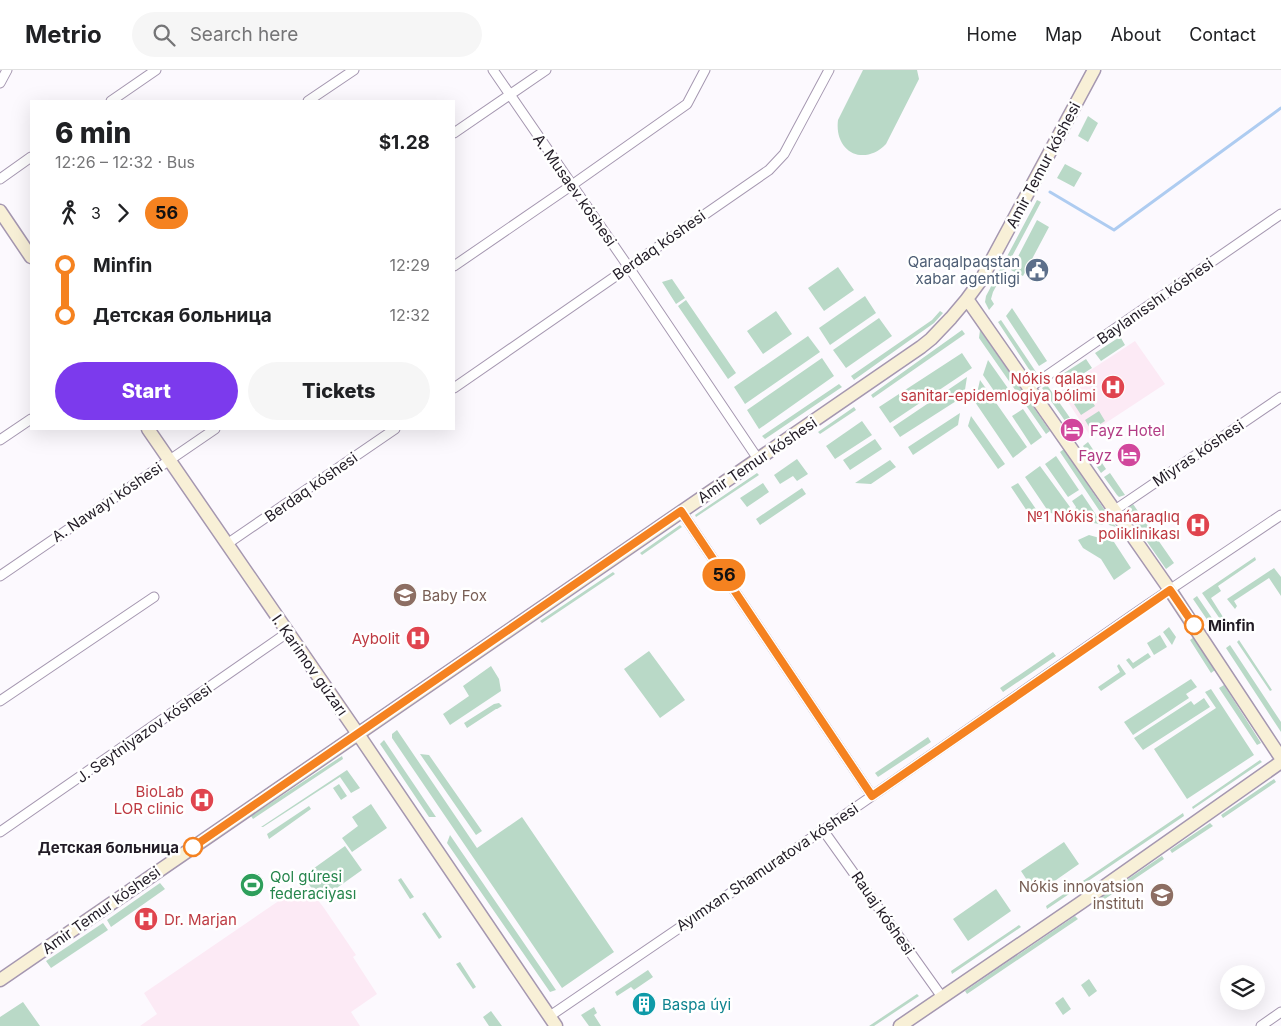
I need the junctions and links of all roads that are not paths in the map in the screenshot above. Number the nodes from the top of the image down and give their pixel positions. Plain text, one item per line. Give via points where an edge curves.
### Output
1 (7, 70) edge
2 (156, 70) edge
3 (354, 70) edge
4 (493, 70) edge
5 (546, 70) edge
6 (705, 70) edge
7 (828, 70) edge
8 (1094, 70) edge
9 (0, 83) edge
10 (511, 95) junction
11 (112, 100) edge
12 (309, 100) edge
13 (455, 133) edge
14 (30, 158) edge
15 (0, 179) edge
16 (572, 185) junction
17 (0, 211) edge
18 (1281, 214) edge
19 (30, 256) edge
20 (455, 265) edge
21 (628, 266) junction
22 (967, 299) junction
23 (455, 387) edge
24 (1029, 388) junction
25 (1281, 396) edge
26 (30, 420) edge
27 (149, 430) edge
28 (214, 430) edge
29 (394, 430) edge
30 (0, 440) edge
31 (758, 459) junction
32 (169, 460) junction
33 (1115, 510) junction
34 (681, 511) junction
35 (1281, 515) edge
36 (227, 544) junction
37 (0, 576) edge
38 (1170, 590) junction
39 (154, 597) dead end
40 (287, 633) junction
41 (0, 701) edge
42 (358, 734) junction
43 (1281, 758) edge
44 (1281, 762) edge
45 (872, 796) junction
46 (823, 830) junction
47 (0, 832) edge
48 (0, 980) edge
49 (942, 997) junction
50 (1281, 1012) edge
51 (553, 1021) edge
52 (900, 1026) edge
53 (1261, 1026) edge

1 - 9 street
2 - 11 street
3 - 12 street
4 - 10 street, A. Musaev kóshesi
5 - 10 street
6 - 16 street via 687,104
7 - 21 street, Berdaq kóshesi via 784,154 769,170
8 - 22 main road, Amir Temur kóshesi via 985,272
10 - 13 street
10 - 16 street, A. Musaev kóshesi
14 - 15 street
16 - 20 street
16 - 21 street, A. Musaev kóshesi
17 - 19 main road
18 - 24 street, Baylanısshı kóshesi
21 - 23 street, Berdaq kóshesi
21 - 31 street, A. Musaev kóshesi
22 - 24 main road
22 - 31 main road, Amir Temur kóshesi via 921,347
24 - 33 main road
25 - 33 street, Miyras kóshesi
26 - 30 street
27 - 32 main road, I. Karimov gúzarı
28 - 32 street, A. Nawayı kóshesi
29 - 36 street, Berdaq kóshesi
31 - 34 main road, Amir Temur kóshesi
32 - 36 main road, I. Karimov gúzarı
32 - 37 street, A. Nawayı kóshesi
33 - 38 main road
34 - 42 main road, Amir Temur kóshesi
34 - 45 street
35 - 38 street, Ayımxan Shamuratova kóshesi
36 - 40 main road, I. Karimov gúzarı
38 - 43 main road
38 - 45 street, Ayımxan Shamuratova kóshesi
39 - 41 street
40 - 42 main road, I. Karimov gúzarı
40 - 47 street, J. Seytniyazov kóshesi
42 - 48 main road, Amir Temur kóshesi
42 - 51 main road, I. Karimov gúzarı
44 - 49 main road
45 - 46 street, Ayımxan Shamuratova kóshesi
46 - 49 street, Rauaj kóshesi
46 - 51 street, Ayımxan Shamuratova kóshesi
49 - 52 main road
50 - 53 street

